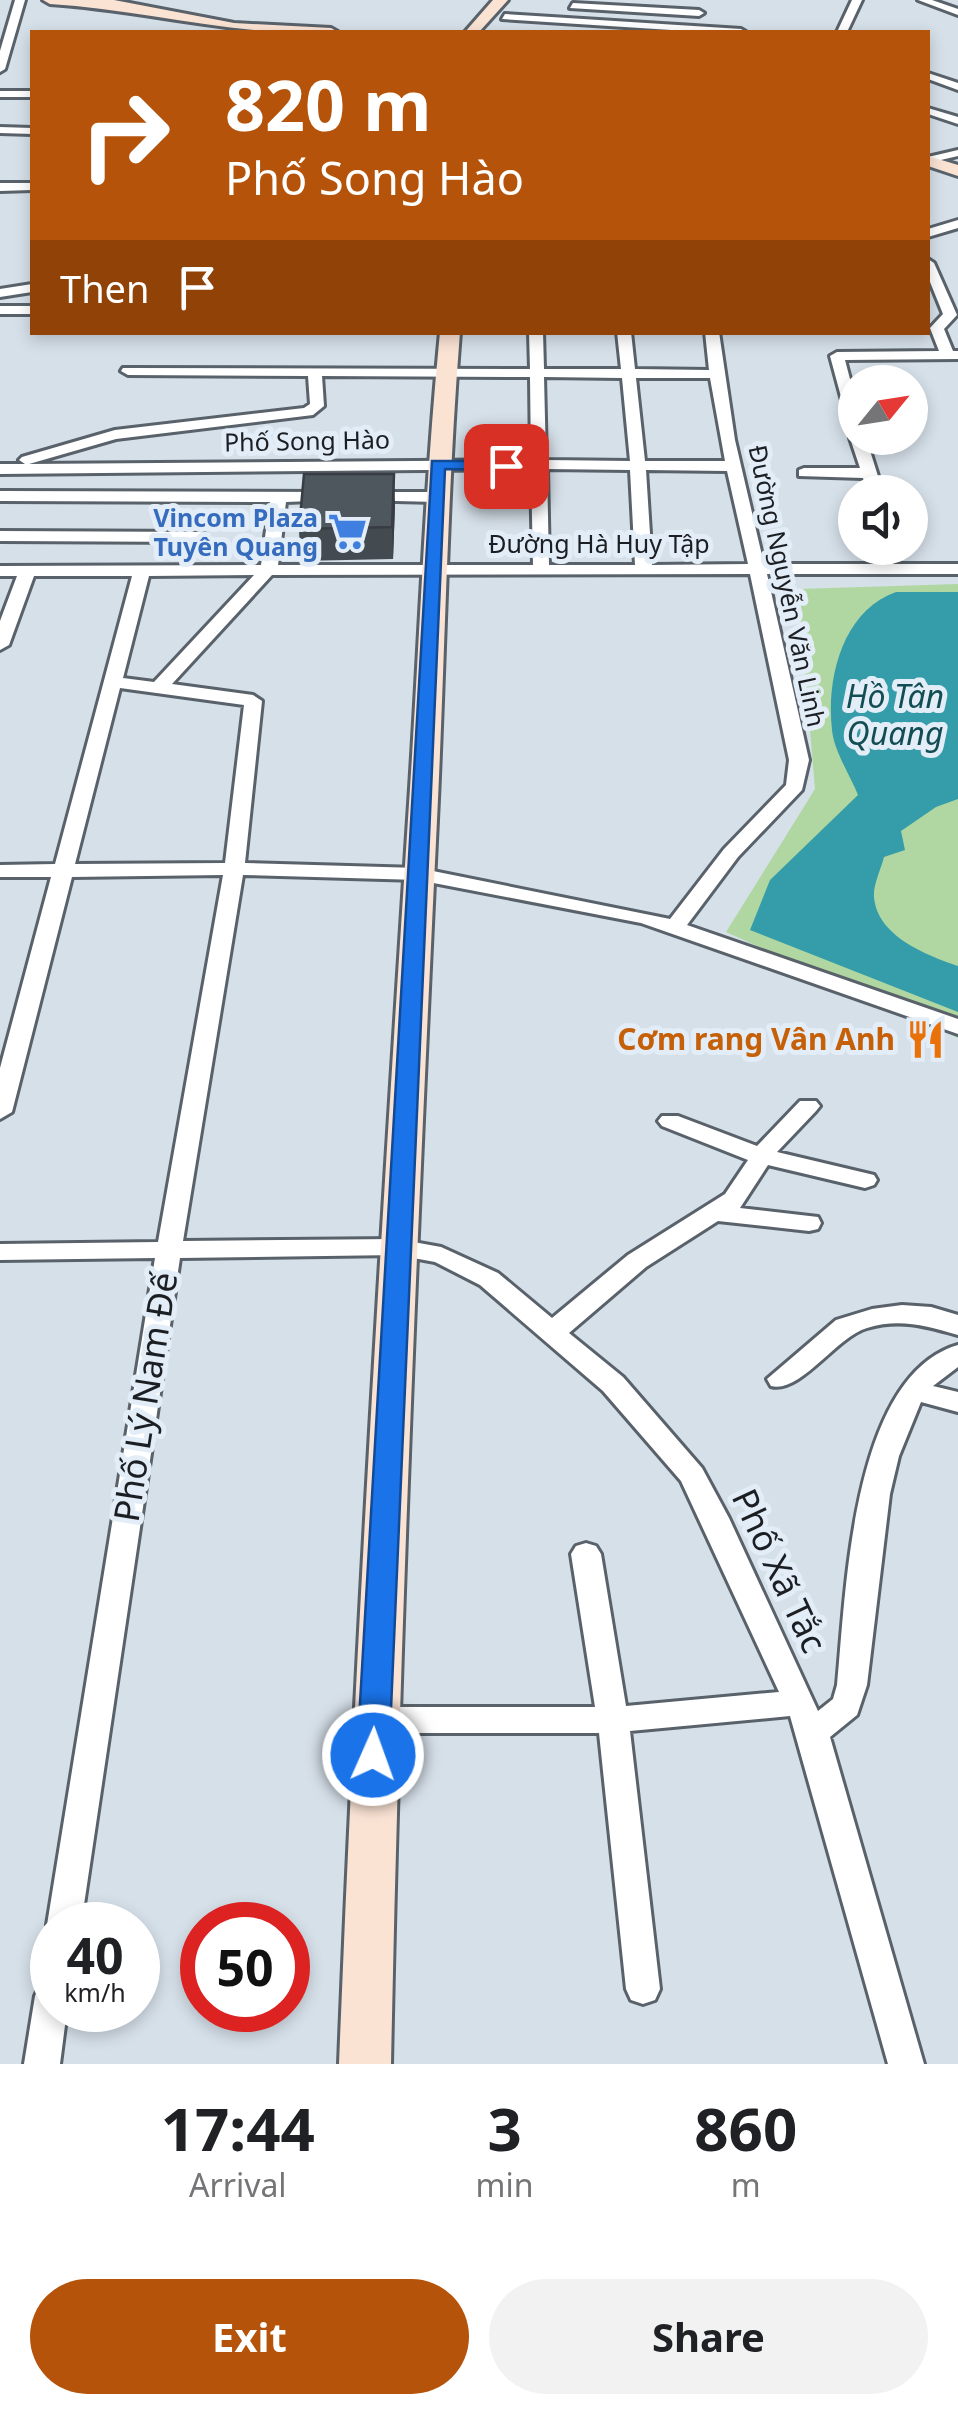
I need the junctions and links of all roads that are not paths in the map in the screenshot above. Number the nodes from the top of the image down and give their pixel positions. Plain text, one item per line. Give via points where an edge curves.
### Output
1 (20, 0) edge
2 (50, 0) edge
3 (500, 0) edge
4 (519, 0) edge
5 (708, 0) edge
6 (857, 0) edge
7 (923, 0) edge
8 (575, 3) edge
9 (958, 12) edge
10 (698, 13) junction
11 (505, 17) junction
12 (561, 21) junction
13 (217, 29) edge
14 (255, 30) edge
15 (474, 30) edge
16 (494, 30) edge
17 (675, 30) edge
18 (689, 30) edge
19 (843, 30) edge
20 (0, 70) edge
21 (930, 75) edge
22 (930, 76) edge
23 (958, 76) edge
24 (958, 87) edge
25 (0, 94) edge
26 (30, 94) edge
27 (930, 112) edge
28 (958, 121) edge
29 (0, 130) edge
30 (30, 131) edge
31 (958, 153) edge
32 (930, 160) edge
33 (930, 161) edge
34 (958, 171) edge
35 (0, 187) edge
36 (30, 187) edge
37 (958, 224) edge
38 (930, 232) edge
39 (930, 267) edge
40 (30, 288) edge
41 (0, 293) edge
42 (0, 310) edge
43 (30, 310) edge
44 (954, 315) edge
45 (449, 335) edge
46 (536, 335) edge
47 (624, 335) edge
48 (712, 335) edge
49 (953, 356) edge
50 (839, 365) edge
51 (128, 371) dead end
52 (443, 371) junction
53 (315, 372) junction
54 (539, 373) junction
55 (625, 373) junction
56 (716, 374) junction
57 (863, 455) edge
58 (214, 466) junction
59 (540, 466) junction
60 (734, 466) junction
61 (638, 467) junction
62 (3, 469) edge
63 (804, 473) dead end
64 (869, 473) joint
65 (437, 481) junction
66 (0, 496) edge
67 (279, 496) junction
68 (205, 517) junction
69 (0, 536) edge
70 (900, 565) edge
71 (541, 568) junction
72 (142, 569) junction
73 (195, 569) junction
74 (269, 569) junction
75 (432, 569) junction
76 (644, 569) junction
77 (760, 569) junction
78 (902, 569) junction
79 (958, 569) edge
80 (26, 571) junction
81 (0, 572) edge
82 (0, 645) edge
83 (115, 682) junction
84 (160, 686) junction
85 (234, 870) junction
86 (66, 871) junction
87 (0, 872) edge
88 (418, 874) junction
89 (675, 928) junction
90 (957, 1032) edge
91 (808, 1106) dead end
92 (0, 1112) edge
93 (670, 1121) dead end
94 (762, 1156) junction
95 (865, 1180) dead end
96 (716, 1213) junction
97 (809, 1223) dead end
98 (397, 1247) junction
99 (169, 1250) junction
100 (0, 1252) edge
101 (958, 1326) edge
102 (554, 1332) junction
103 (958, 1354) edge
104 (780, 1380) dead end
105 (913, 1391) junction
106 (958, 1402) edge
107 (586, 1554) dead end
108 (799, 1704) junction
109 (375, 1720) junction
110 (612, 1720) junction
111 (813, 1734) junction
112 (68, 1902) edge
113 (643, 1989) dead end
114 (47, 2032) edge
115 (42, 2064) edge
116 (365, 2064) edge
117 (906, 2064) edge

1 - 20 street
2 - 13 main road via 113,4
3 - 15 main road
4 - 11 main road
5 - 10 street
6 - 19 street
7 - 9 street
8 - 10 street
8 - 12 street
10 - 18 street
11 - 12 street
11 - 16 main road
12 - 17 street
13 - 14 main road
21 - 23 street
22 - 24 street
25 - 26 street
27 - 28 street
29 - 30 street
31 - 32 street
33 - 34 main road
35 - 36 street
37 - 38 street
39 - 44 street
40 - 41 street
42 - 43 street
44 - 49 street via 937,328
45 - 52 main road
46 - 54 street
47 - 55 street
48 - 56 street, Đường Nguyễn Văn Linh
49 - 50 street via 837,356
51 - 53 street
52 - 53 street
52 - 54 street
52 - 65 main road
53 - 62 street via 317,406 308,412 115,435
54 - 55 street
54 - 59 street
55 - 56 street
55 - 61 street
56 - 60 street, Đường Nguyễn Văn Linh
57 - 64 street
58 - 62 street, Phố Song Hào
58 - 65 street, Phố Song Hào
58 - 68 street
59 - 61 street, Phố Song Hào
59 - 65 street, Phố Song Hào
59 - 71 street
60 - 61 street, Phố Song Hào
60 - 77 street, Đường Nguyễn Văn Linh
61 - 76 street
63 - 64 street
65 - 67 street
65 - 75 main road
66 - 68 street
67 - 68 street
67 - 74 street
68 - 69 street
68 - 73 street
70 - 78 street
71 - 75 street, Đường Hà Huy Tập
71 - 76 street, Đường Hà Huy Tập
72 - 73 street, Đường Hà Huy Tập
72 - 80 street, Đường Hà Huy Tập
72 - 83 street
73 - 74 street, Đường Hà Huy Tập
74 - 75 street, Đường Hà Huy Tập
74 - 84 street
75 - 88 main road
76 - 77 street, Đường Hà Huy Tập
77 - 78 street, Đường Hà Huy Tập
77 - 89 street, Đường Nguyễn Văn Linh via 791,710 799,760 795,786 731,853
78 - 79 street, Đường Hà Huy Tập
80 - 81 street, Đường Hà Huy Tập
80 - 82 street
83 - 84 street
83 - 86 street
84 - 85 street, Phố Lý Nam Đế via 253,701
85 - 86 street
85 - 88 street
85 - 99 street, Phố Lý Nam Đế
86 - 87 street
86 - 92 street
88 - 89 street
88 - 98 main road
89 - 90 street
91 - 94 street
93 - 94 street
94 - 95 street
94 - 96 street via 743,1191
96 - 97 street
96 - 102 street via 637,1260
98 - 99 street, Phố Xã Tắc
98 - 102 street, Phố Xã Tắc via 470,1268
98 - 109 main road
99 - 100 street, Phố Xã Tắc
99 - 112 street, Phố Lý Nam Đế
101 - 104 street via 927,1315 857,1320
102 - 108 street, Phố Xã Tắc via 635,1406 692,1476
103 - 105 street
105 - 106 street
105 - 111 street via 894,1424 882,1468 846,1706
107 - 110 street
108 - 110 street
108 - 111 street, Phố Xã Tắc
109 - 110 street
109 - 116 main road
110 - 113 street
111 - 117 street, Phố Xã Tắc
114 - 115 street

